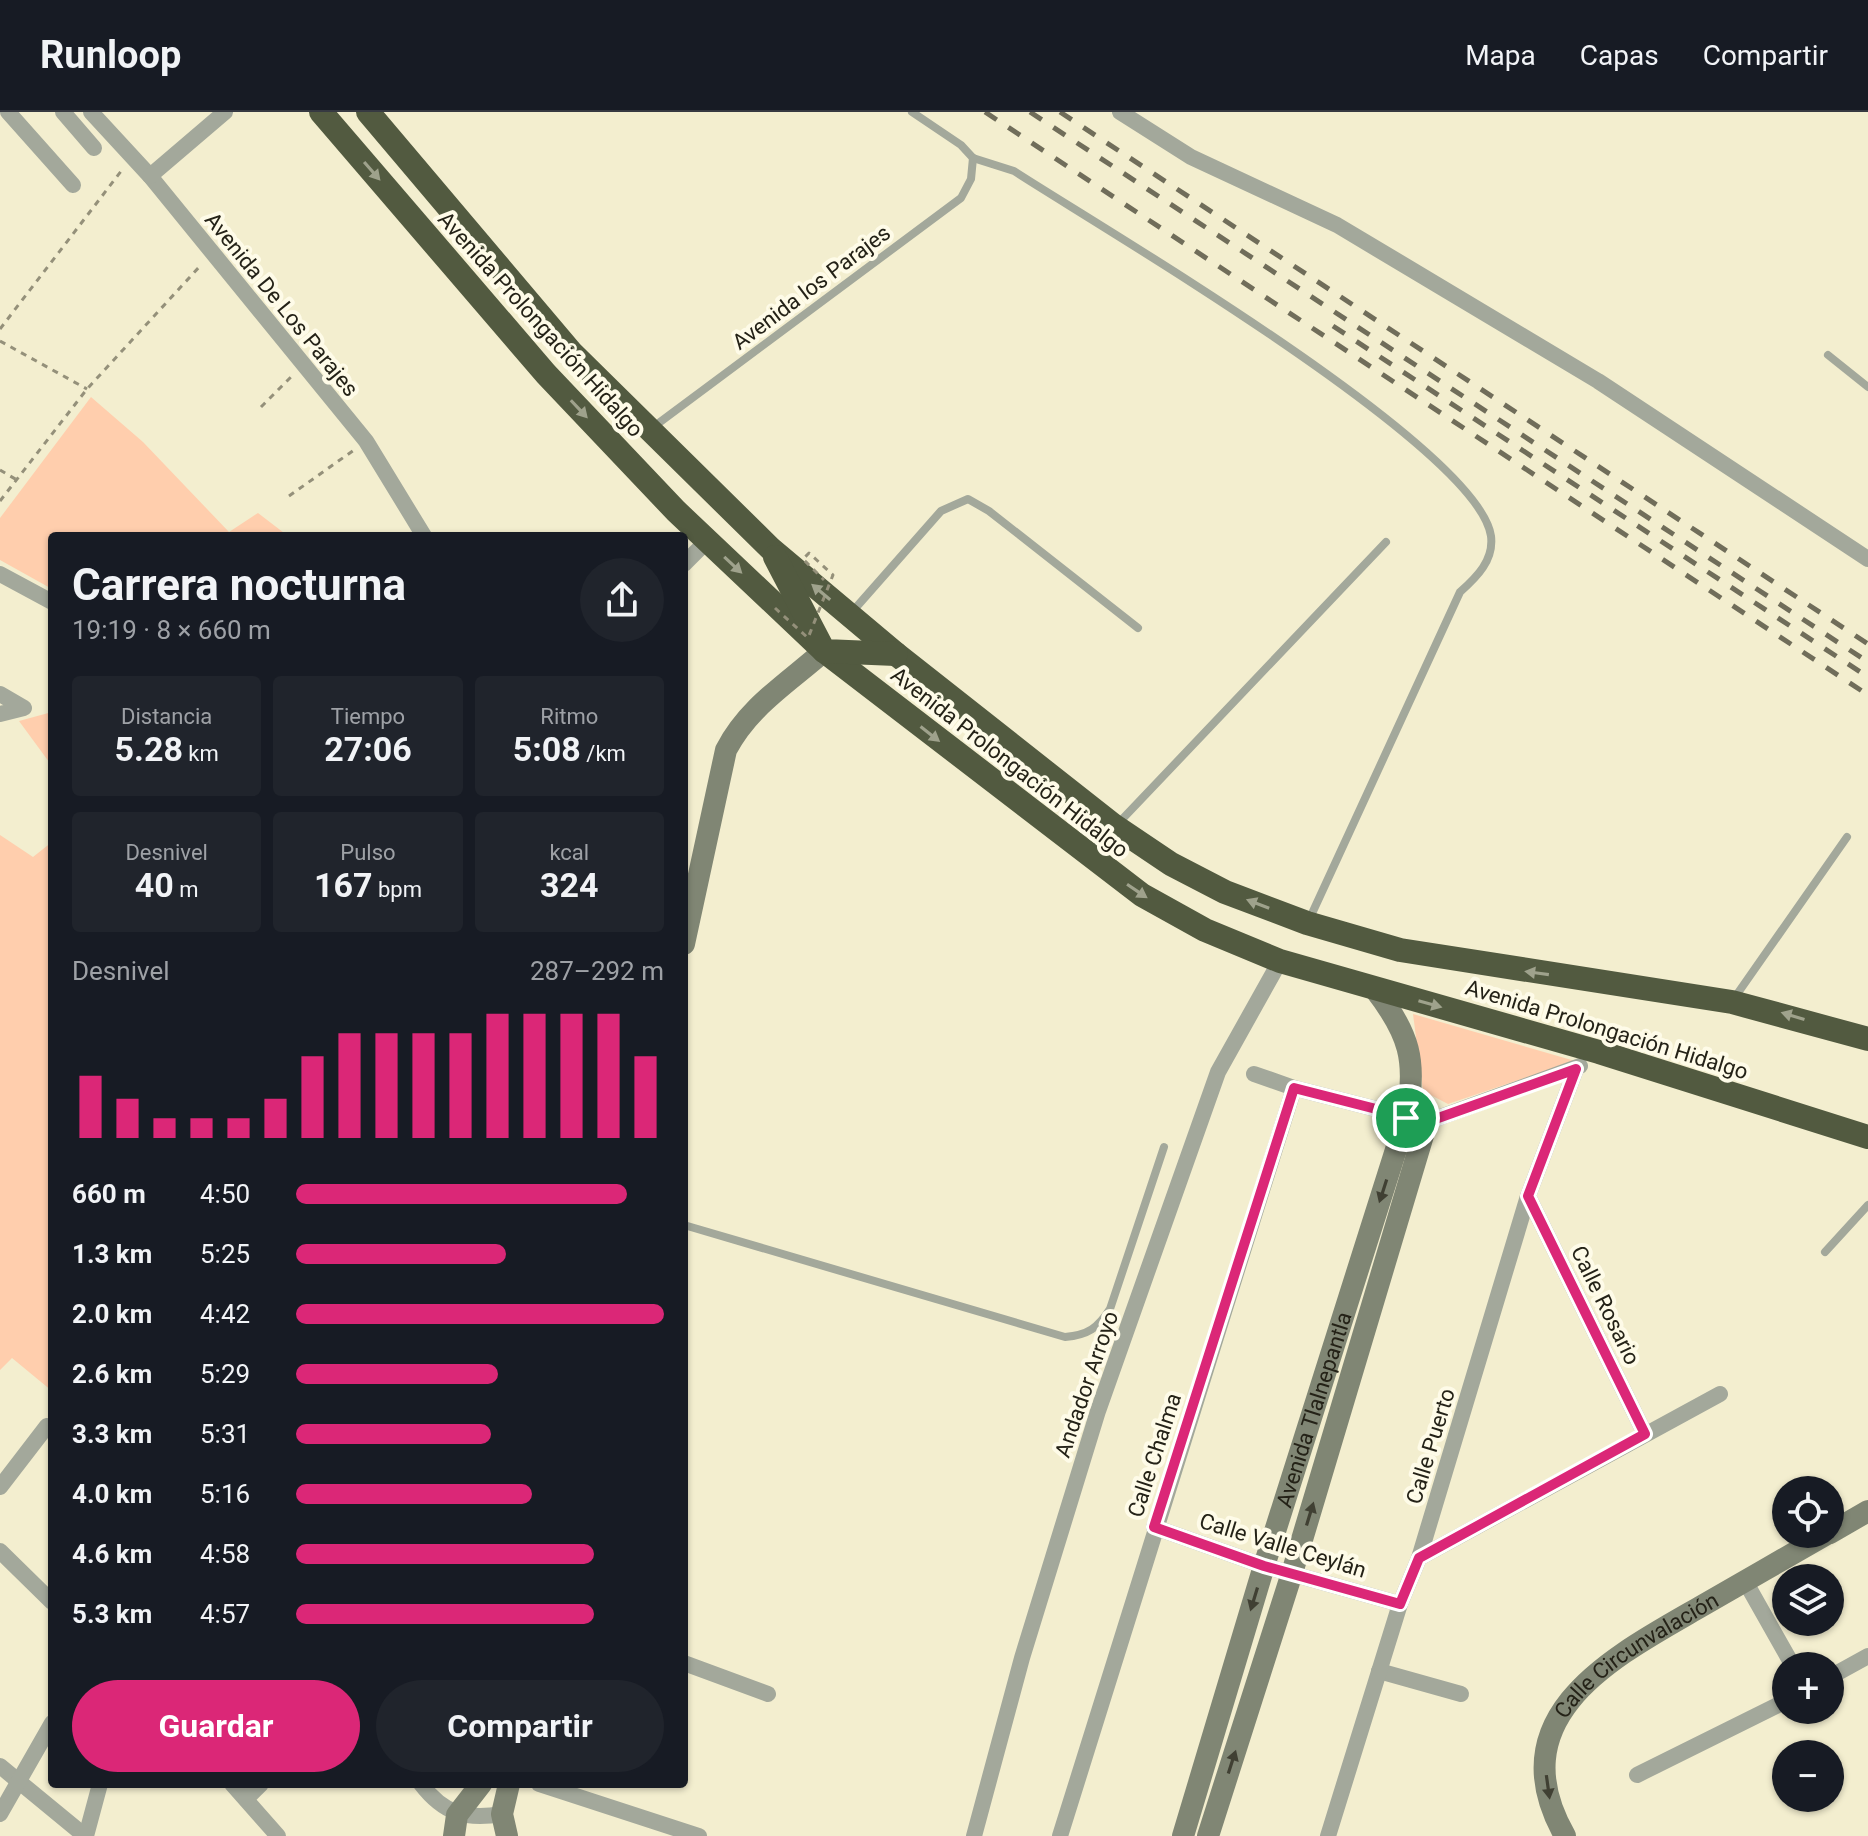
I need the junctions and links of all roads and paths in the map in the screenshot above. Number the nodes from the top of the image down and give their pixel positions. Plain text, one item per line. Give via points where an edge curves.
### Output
1 (8, 112) edge
2 (63, 112) edge
3 (91, 112) edge
4 (225, 112) edge
5 (321, 112) edge
6 (368, 112) edge
7 (912, 112) edge
8 (1120, 112) edge
9 (94, 148) dead end
10 (132, 157) junction
11 (973, 158) junction
12 (150, 176) junction
13 (73, 185) dead end
14 (212, 253) junction
15 (0, 329) edge
16 (0, 341) edge
17 (571, 352) junction
18 (1828, 355) dead end
19 (303, 365) junction
20 (546, 374) junction
21 (1868, 387) edge
22 (87, 389) junction
23 (261, 407) dead end
24 (649, 430) junction
25 (366, 441) junction
26 (0, 470) edge
27 (17, 480) junction
28 (289, 496) dead end
29 (0, 501) edge
30 (422, 532) edge
31 (707, 541) junction
32 (1386, 542) dead end
33 (771, 549) junction
34 (1868, 559) edge
35 (688, 560) edge
36 (0, 574) edge
37 (824, 580) dead end
38 (48, 600) edge
39 (775, 608) dead end
40 (849, 616) junction
41 (1138, 628) dead end
42 (824, 651) junction
43 (896, 654) junction
44 (0, 694) edge
45 (0, 714) edge
46 (1113, 825) junction
47 (1847, 837) dead end
48 (1088, 855) junction
49 (1307, 923) junction
50 (688, 926) edge
51 (1280, 961) junction
52 (1374, 988) junction
53 (1732, 1002) junction
54 (1868, 1039) edge
55 (1599, 1052) junction
56 (1576, 1069) junction
57 (1254, 1074) dead end
58 (1294, 1088) junction
59 (1417, 1120) junction
60 (1865, 1138) edge
61 (1164, 1147) dead end
62 (1528, 1196) junction
63 (1868, 1205) edge
64 (688, 1226) edge
65 (1825, 1252) dead end
66 (1720, 1394) dead end
67 (47, 1426) dead end
68 (1645, 1434) junction
69 (0, 1487) edge
70 (1868, 1511) edge
71 (1844, 1525) edge
72 (1154, 1527) junction
73 (1803, 1548) edge
74 (0, 1551) edge
75 (1419, 1558) junction
76 (1264, 1566) junction
77 (1292, 1573) junction
78 (1745, 1581) junction
79 (48, 1598) edge
80 (1400, 1604) junction
81 (1785, 1652) edge
82 (1868, 1656) edge
83 (688, 1664) edge
84 (1844, 1669) edge
85 (1379, 1671) junction
86 (768, 1694) dead end
87 (1461, 1694) dead end
88 (1772, 1708) edge
89 (48, 1730) edge
90 (0, 1766) edge
91 (1637, 1775) dead end
92 (18, 1781) junction
93 (99, 1788) edge
94 (236, 1788) edge
95 (257, 1788) edge
96 (424, 1788) edge
97 (479, 1788) edge
98 (509, 1788) edge
99 (551, 1788) edge
100 (246, 1799) junction
101 (0, 1814) edge
102 (504, 1825) edge
103 (456, 1826) edge
104 (86, 1836) edge
105 (278, 1836) edge
106 (699, 1836) edge
107 (974, 1836) edge
108 (1060, 1836) edge
109 (1183, 1836) edge
110 (1208, 1836) edge
111 (1328, 1836) edge
112 (1565, 1836) edge

1 - 13 street
2 - 9 street
3 - 10 street, Avenida De Los Parajes
4 - 12 street
5 -> 20 highway, Avenida Prolongación Hidalgo
6 - 17 highway, Avenida Prolongación Hidalgo
7 - 11 lane
8 - 34 street via 1191,157 1337,225 1572,365
10 - 12 street, Avenida De Los Parajes
10 - 15 path
11 - 24 lane, Avenida los Parajes via 971,179 961,198
11 - 49 lane via 1014,171 1337,379 1414,439 1485,516 1491,538 1487,564 1460,592
12 - 14 street, Avenida De Los Parajes
14 - 19 street, Avenida De Los Parajes
14 - 22 path
16 - 22 path
17 - 20 highway
17 - 24 highway, Avenida Prolongación Hidalgo
18 - 21 lane
19 - 23 path
19 - 25 street, Avenida De Los Parajes
20 -> 31 highway, Avenida Prolongación Hidalgo
22 - 27 path
24 - 33 highway, Avenida Prolongación Hidalgo
25 - 28 path
25 - 30 street, Avenida De Los Parajes
26 - 27 path
27 - 29 path
31 - 35 street
31 -> 42 highway, Avenida Prolongación Hidalgo
32 - 46 lane
40 -> 33 highway, Avenida Prolongación Hidalgo
33 - 42 highway
36 - 38 street
37 - 39 path, bridge via 803,559 809,553 833,575 808,638
40 - 41 lane via 941,511 968,499
40 - 43 highway, Avenida Prolongación Hidalgo
42 - 43 highway
42 -> 48 highway, Avenida Prolongación Hidalgo
42 - 50 street via 755,708 726,750
43 - 46 highway, Avenida Prolongación Hidalgo
44 - 45 street via 24,708
46 - 48 lane
49 -> 46 highway, Avenida Prolongación Hidalgo via 1225,892
47 - 53 lane
48 -> 51 highway, Avenida Prolongación Hidalgo via 1142,895
53 -> 49 highway, Avenida Prolongación Hidalgo via 1400,950
51 - 52 highway, Avenida Prolongación Hidalgo
51 - 107 street, Andador Arroyo via 1218,1072 1098,1411
52 -> 55 highway, Avenida Prolongación Hidalgo
52 - 59 street, Avenida Tlalnepantla via 1408,1042
54 -> 53 highway, Avenida Prolongación Hidalgo
55 - 56 street
55 - 60 highway, Avenida Prolongación Hidalgo
56 - 59 street
56 - 62 street, Calle Puerto
57 - 58 street
58 - 59 street
58 - 72 street, Calle Chalma
59 -> 76 street, Avenida Tlalnepantla
77 -> 59 street, Avenida Tlalnepantla
61 - 64 lane via 1110,1309 1100,1326 1082,1336 1065,1337
62 - 68 street, Calle Rosario
62 - 75 street, Calle Puerto
63 - 65 lane
66 - 68 street
67 - 69 street
68 - 75 street
70 - 71 street, Calle Circunvalación
72 - 76 street, Calle Valle Ceylán
72 - 108 street, Calle Chalma
73 - 78 street, Calle Circunvalación
74 - 79 street
75 - 80 street, Calle Puerto
76 - 77 street, Calle Valle Ceylán
76 -> 109 street, Avenida Tlalnepantla
77 - 80 street, Calle Valle Ceylán
110 -> 77 street, Avenida Tlalnepantla
78 - 81 street
78 -> 112 street, Calle Circunvalación via 1613,1657 1562,1712 1549,1735 1545,1757 1550,1801
80 - 85 street, Calle Puerto
82 - 84 street
83 - 86 street
85 - 87 street
85 - 111 street, Calle Puerto
88 - 91 street
89 - 92 street
90 - 92 street
92 - 101 street
92 - 104 street
93 - 104 street
94 - 100 street
95 - 100 street
96 - 103 street
97 - 103 street
98 - 102 street
99 - 106 street
100 - 105 street
102 - 103 street via 479,1818

